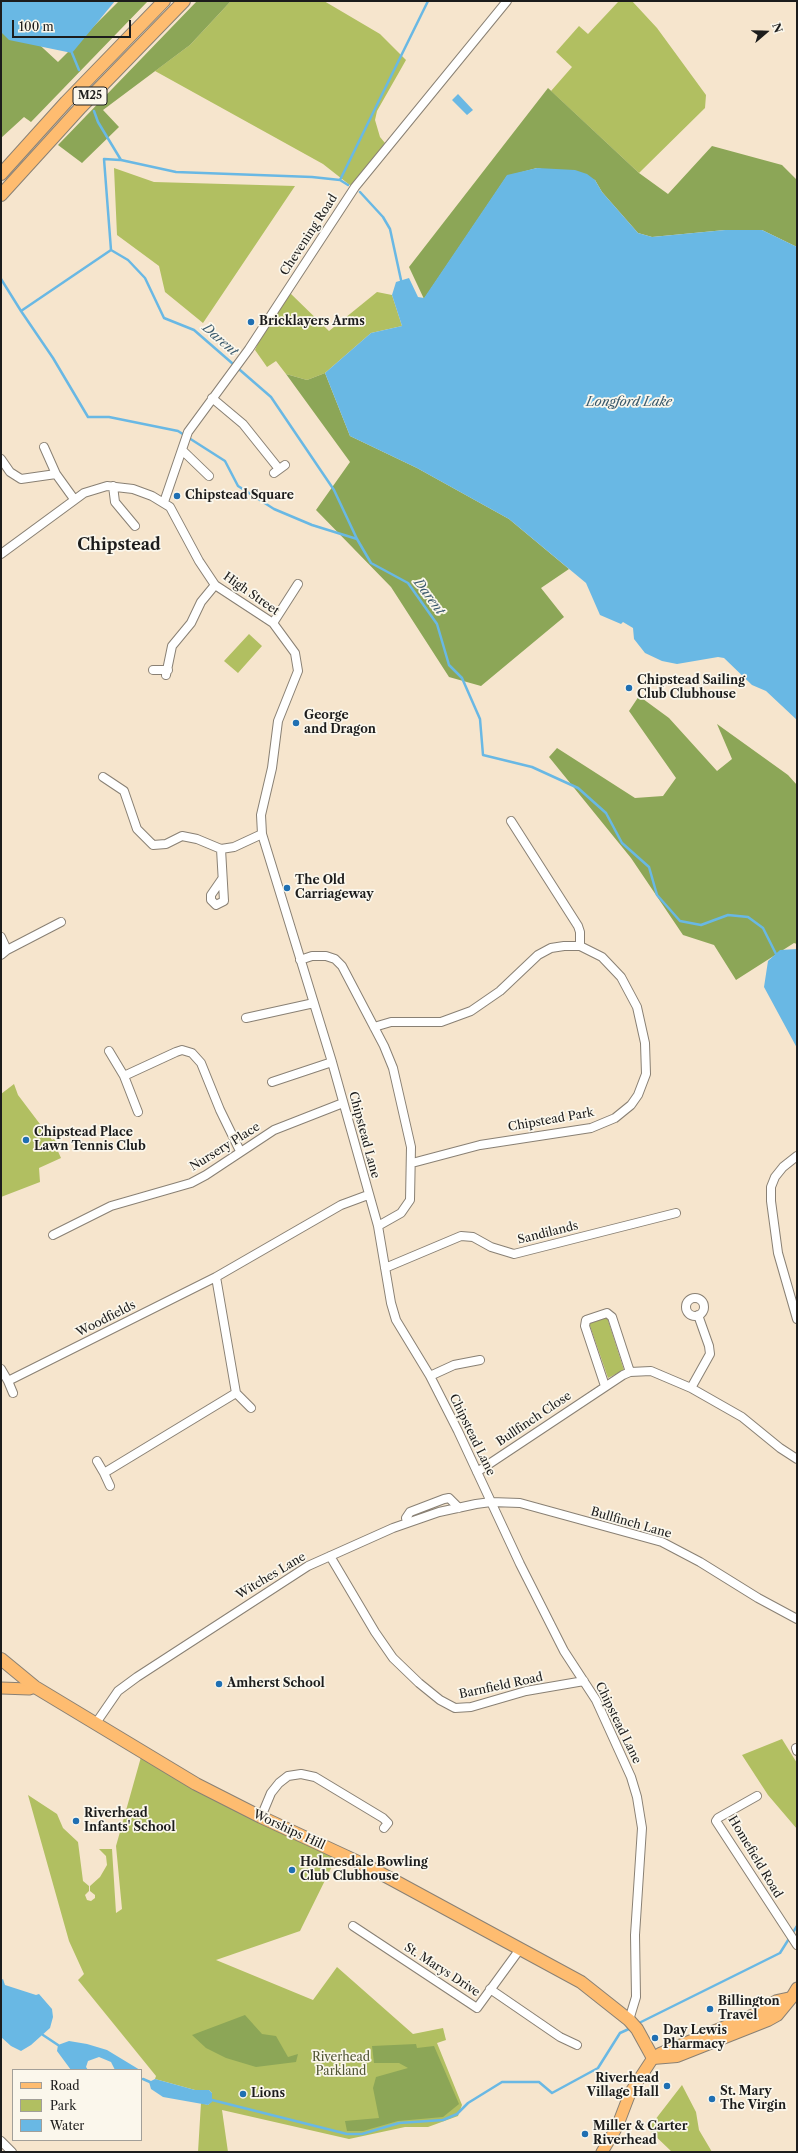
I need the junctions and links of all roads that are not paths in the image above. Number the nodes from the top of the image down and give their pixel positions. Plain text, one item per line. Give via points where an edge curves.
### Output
1 (164, 1) edge
2 (184, 1) edge
3 (507, 1) edge
4 (1, 174) edge
5 (1, 195) edge
6 (212, 398) junction
7 (44, 447) dead end
8 (182, 450) junction
9 (1, 459) edge
10 (279, 469) dead end
11 (56, 474) junction
12 (209, 476) dead end
13 (113, 486) junction
14 (74, 498) junction
15 (164, 502) junction
16 (135, 526) dead end
17 (3, 549) edge
18 (298, 584) dead end
19 (215, 585) junction
20 (273, 623) junction
21 (153, 670) dead end
22 (103, 777) dead end
23 (511, 821) dead end
24 (262, 834) junction
25 (221, 849) junction
26 (267, 851) joint
27 (222, 878) dead end
28 (61, 922) dead end
29 (1, 937) edge
30 (580, 946) junction
31 (4, 953) edge
32 (300, 960) junction
33 (314, 1003) junction
34 (246, 1018) dead end
35 (374, 1027) junction
36 (109, 1051) dead end
37 (332, 1062) junction
38 (124, 1076) junction
39 (272, 1082) dead end
40 (343, 1103) junction
41 (138, 1112) dead end
42 (240, 1151) junction
43 (797, 1156) edge
44 (412, 1163) junction
45 (368, 1195) junction
46 (676, 1213) dead end
47 (378, 1226) junction
48 (53, 1235) dead end
49 (385, 1268) junction
50 (216, 1277) junction
51 (698, 1315) dead end
52 (797, 1319) edge
53 (480, 1360) dead end
54 (1, 1369) edge
55 (630, 1372) junction
56 (430, 1376) junction
57 (8, 1381) junction
58 (605, 1386) junction
59 (691, 1388) junction
60 (13, 1393) dead end
61 (236, 1393) junction
62 (251, 1408) dead end
63 (797, 1459) edge
64 (97, 1461) dead end
65 (477, 1472) junction
66 (104, 1473) junction
67 (110, 1486) dead end
68 (491, 1502) junction
69 (459, 1508) junction
70 (407, 1523) junction
71 (330, 1556) junction
72 (797, 1619) edge
73 (1, 1659) edge
74 (584, 1682) junction
75 (35, 1687) junction
76 (1, 1688) edge
77 (96, 1723) junction
78 (757, 1796) dead end
79 (261, 1816) junction
80 (387, 1823) dead end
81 (353, 1926) dead end
82 (797, 1945) edge
83 (520, 1949) junction
84 (490, 1989) junction
85 (795, 1996) edge
86 (629, 2020) junction
87 (577, 2045) dead end
88 (654, 2058) junction
89 (1, 2141) edge
90 (12, 2152) edge
91 (602, 2152) edge

1 - 4 highway, M25 via 70,97
2 - 5 highway, M25 via 81,107
3 - 6 street, Chevening Road via 355,187 237,366
6 - 8 street, Chevening Road via 187,435
6 - 10 street via 243,424
7 - 11 street
8 - 12 street
8 - 15 street, Chevening Road
9 - 11 street via 10,472 21,480
11 - 14 street
13 - 14 street via 90,490
13 - 15 street via 133,490
13 - 16 street via 115,502
14 - 17 street
15 - 19 street, High Street via 173,510 199,562
18 - 20 street
19 - 20 street, High Street
19 - 21 street via 201,602 191,623 172,646 167,672
20 - 24 street, High Street via 295,653 298,671 278,721 272,768 260,815
22 - 25 street via 124,791 137,829 153,845 166,844 182,836 197,838
23 - 30 street via 578,926
24 - 25 street via 234,847
24 - 26 street, High Street
25 - 27 street
26 - 32 street, Chipstead Lane
28 - 31 street
29 - 31 street
30 - 35 street, Chipstead Park via 558,946 545,951 483,1004 455,1018 441,1022 391,1022
30 - 44 street, Chipstead Park via 602,956 611,965 630,991 637,1007 645,1043 646,1074 638,1095 615,1118 591,1128 480,1145
32 - 33 street, Chipstead Lane
32 - 35 street via 319,956 335,959 346,974
33 - 34 street
33 - 37 street, Chipstead Lane
35 - 44 street via 393,1068 411,1147
36 - 38 street
37 - 39 street
37 - 40 street, Chipstead Lane
38 - 41 street
38 - 42 street via 176,1052 182,1050 192,1053 201,1063
40 - 42 street, Nursery Place via 274,1130
40 - 45 street, Chipstead Lane
42 - 48 street, Nursery Place via 206,1175 191,1182 111,1206
43 - 52 street via 783,1167 771,1187 778,1252
44 - 47 street via 408,1205 401,1213
45 - 47 street, Chipstead Lane
45 - 50 street, Woodfields via 341,1205
46 - 49 street, Sandilands via 514,1254 491,1247 473,1237 461,1236
47 - 49 street, Chipstead Lane
49 - 56 street, Chipstead Lane via 396,1320
50 - 57 street, Woodfields
50 - 61 street
51 - 59 street via 710,1354
53 - 56 street via 454,1365
54 - 57 street
55 - 58 street, Bullfinch Close
55 - 58 street via 612,1317 607,1313 586,1320 585,1326
55 - 59 street, Bullfinch Close via 652,1371
56 - 65 street, Chipstead Lane
57 - 60 street
58 - 65 street, Bullfinch Close
59 - 63 street, Bullfinch Close via 742,1417
61 - 62 street
61 - 66 street
64 - 66 street
65 - 68 street, Chipstead Lane
66 - 67 street
68 - 69 street, Witches Lane
68 - 72 street, Bullfinch Lane via 520,1503 662,1542
68 - 74 street, Chipstead Lane via 564,1651
69 - 70 street, Witches Lane
69 - 70 street via 449,1498 434,1501 407,1514
70 - 71 street, Witches Lane
71 - 74 street, Barnfield Road via 393,1658 440,1700 455,1708 471,1707 526,1691
71 - 77 street, Witches Lane via 299,1572 137,1677 118,1691
73 - 75 highway, Worships Hill
74 - 86 street, Chipstead Lane via 596,1700 631,1777 640,1813 642,1842 635,1935 636,1997
75 - 76 main road via 29,1690
75 - 77 highway, Worships Hill
77 - 79 highway, Worships Hill via 196,1784
78 - 82 street, Homefield Road via 716,1821
79 - 80 street via 271,1792 278,1783 288,1776 301,1774 315,1777 334,1787
79 - 83 highway, Worships Hill via 369,1867
81 - 84 street, St. Marys Drive via 477,2008
83 - 84 street, St. Marys Drive
83 - 86 highway, Worships Hill via 581,1982
84 - 87 street via 560,2037
85 - 88 highway via 777,2015 768,2020 676,2056
86 - 88 highway, Worships Hill
88 - 91 main road via 630,2093 617,2127
89 - 90 street

